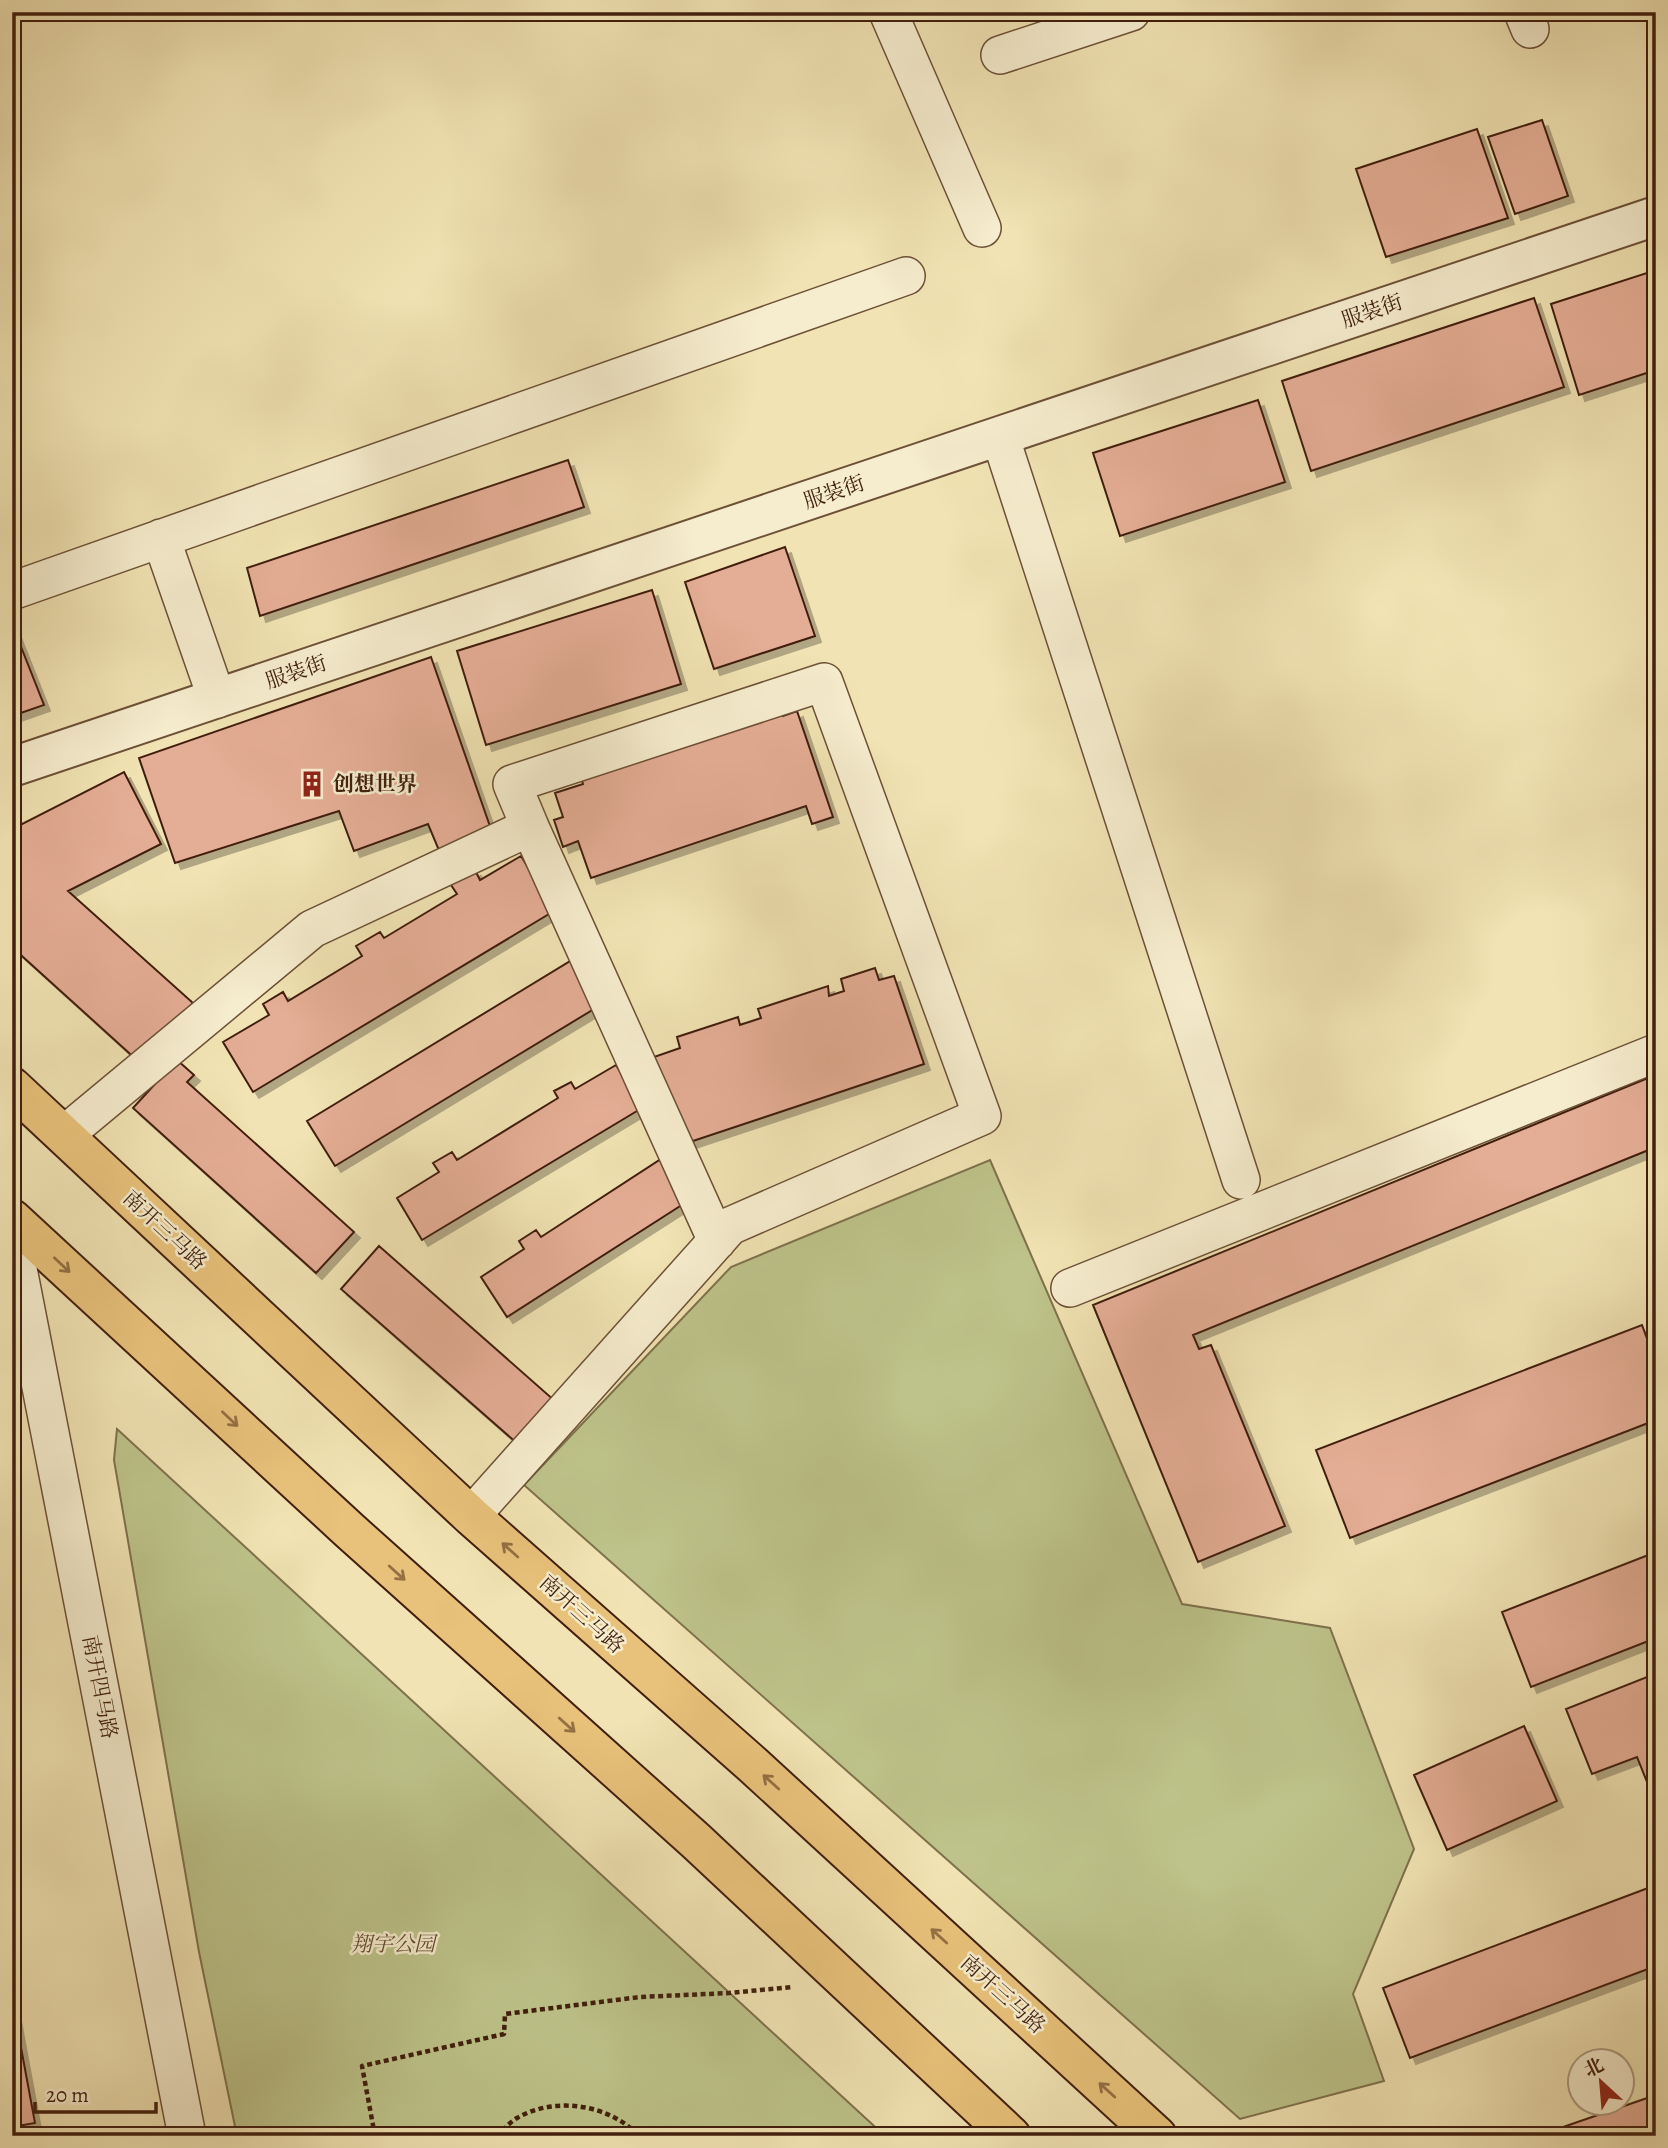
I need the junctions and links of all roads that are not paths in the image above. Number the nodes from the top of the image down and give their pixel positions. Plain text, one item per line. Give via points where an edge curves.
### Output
1 (888, 12) edge
2 (1131, 12) edge
3 (1000, 55) dead end
4 (1656, 216) edge
5 (982, 228) dead end
6 (906, 275) dead end
7 (1000, 436) junction
8 (161, 538) junction
9 (12, 591) edge
10 (217, 699) junction
11 (12, 767) edge
12 (530, 827) junction
13 (1656, 1053) edge
14 (12, 1087) edge
15 (64, 1135) junction
16 (1241, 1180) dead end
17 (12, 1219) edge
18 (12, 1238) edge
19 (717, 1241) junction
20 (1070, 1289) dead end
21 (471, 1516) junction
22 (187, 2136) edge
23 (1011, 2136) edge
24 (1157, 2136) edge

1 - 5 street
2 - 3 street
4 - 7 street, 服装街
6 - 8 street
7 - 10 street, 服装街
7 - 16 street
8 - 9 street
8 - 10 street
10 - 11 street, 服装街
12 - 15 street via 312,929
12 - 19 street
12 - 19 street via 512,783 824,682 982,1116 730,1226
13 - 20 street
14 - 15 main road, 南开三马路
15 - 21 main road, 南开三马路
17 -> 23 main road via 696,1841
18 - 22 street, 南开四马路
19 - 21 street
24 -> 21 main road, 南开三马路 via 763,1774

